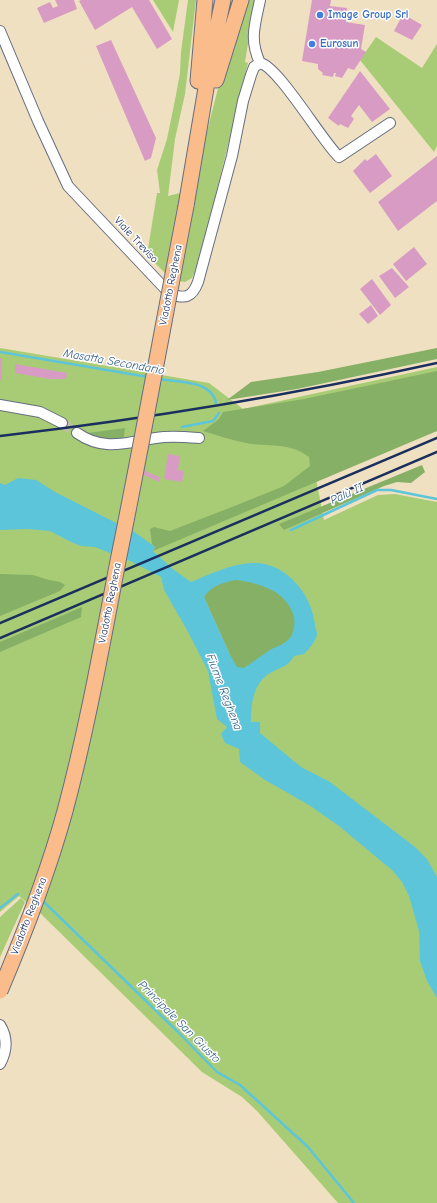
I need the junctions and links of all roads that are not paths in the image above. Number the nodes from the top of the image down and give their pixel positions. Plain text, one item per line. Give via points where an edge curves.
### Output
1 (205, 0) edge
2 (223, 0) edge
3 (241, 0) edge
4 (260, 0) edge
5 (0, 31) edge
6 (260, 63) junction
7 (390, 123) dead end
8 (189, 186) junction
9 (0, 405) edge
10 (62, 423) tunnel mouth
11 (77, 433) tunnel mouth
12 (199, 438) dead end
13 (0, 991) edge
14 (0, 1025) edge
15 (0, 1064) edge

1 - 8 highway via 198,92 187,151
2 - 8 highway
3 - 8 highway via 218,71 203,141
4 - 6 street via 254,28 254,49
5 - 6 street, Viale Treviso via 68,186 170,294 178,297 188,296 198,282 232,156 243,101 254,67
6 - 7 street via 280,80 339,157
8 - 13 highway, Viadotto Reghena, bridge via 83,737 50,859 26,929
9 - 10 street via 40,412
11 - 12 street via 85,439 109,445 162,437
14 - 15 street via 6,1038 6,1049

